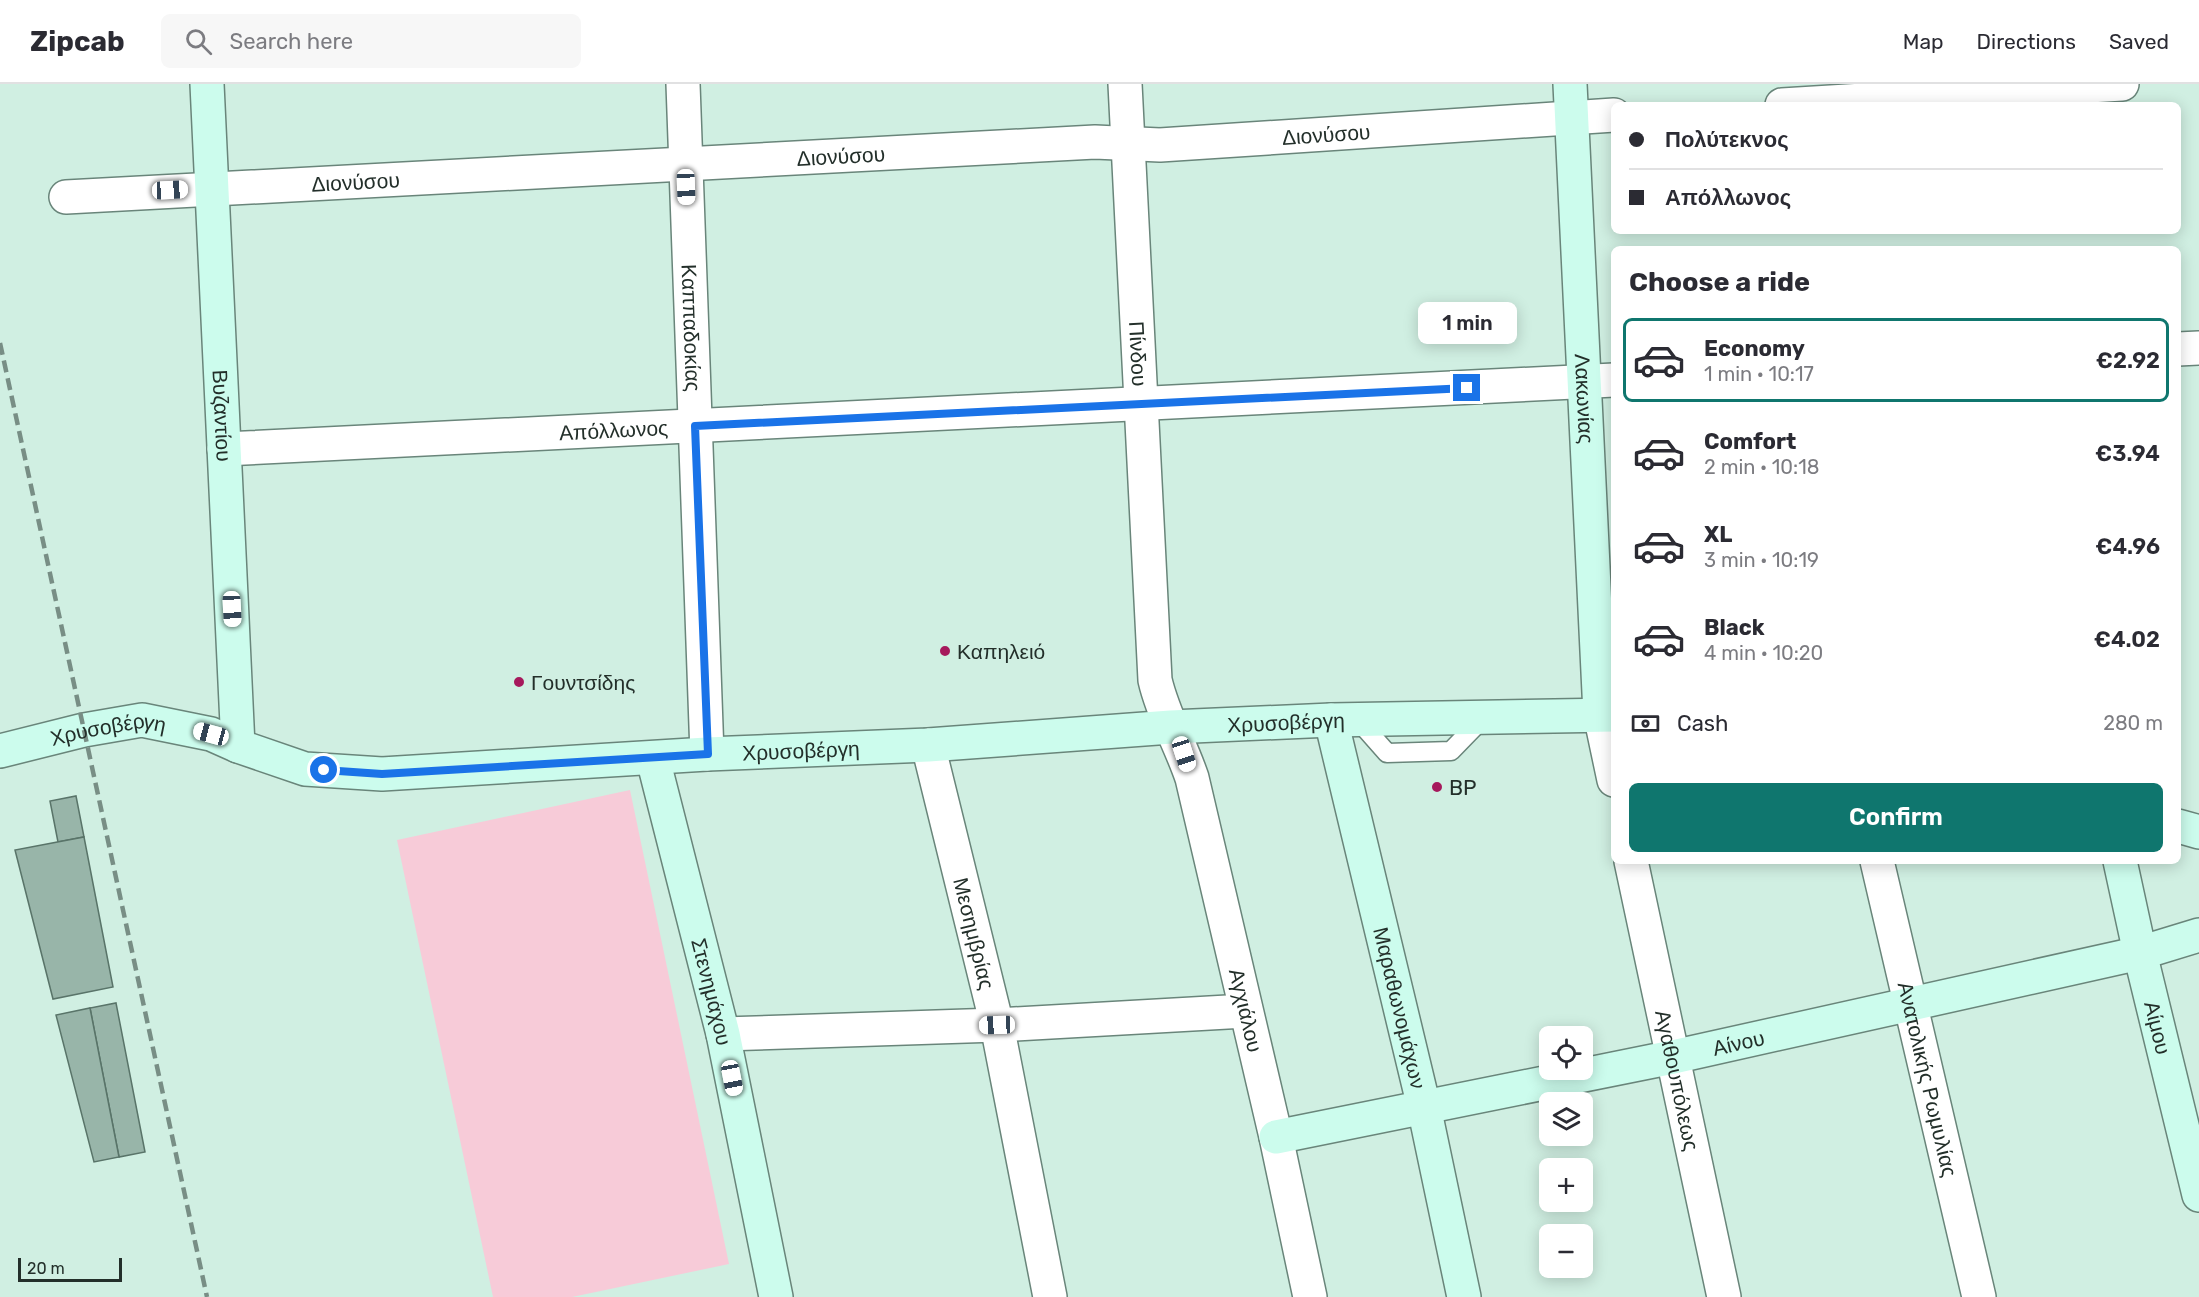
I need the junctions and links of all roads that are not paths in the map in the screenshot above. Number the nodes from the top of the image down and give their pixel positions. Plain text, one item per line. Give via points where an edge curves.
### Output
1 (207, 84) edge
2 (682, 84) edge
3 (1125, 84) edge
4 (1570, 84) edge
5 (2122, 84) edge
6 (1831, 102) edge
7 (1611, 115) edge
8 (1572, 118) junction
9 (1128, 142) junction
10 (686, 164) junction
11 (212, 188) junction
12 (66, 196) dead end
13 (2199, 348) edge
14 (2181, 349) edge
15 (1599, 381) edge
16 (1140, 405) junction
17 (695, 426) junction
18 (224, 449) junction
19 (1607, 714) edge
20 (1344, 719) junction
21 (1171, 727) junction
22 (928, 745) junction
23 (238, 746) junction
24 (0, 750) edge
25 (1611, 752) edge
26 (708, 754) junction
27 (653, 759) junction
28 (2181, 827) edge
29 (2199, 832) edge
30 (1632, 864) edge
31 (1878, 864) edge
32 (2121, 864) edge
33 (2199, 934) edge
34 (2140, 953) junction
35 (1911, 1003) junction
36 (1245, 1011) junction
37 (997, 1025) junction
38 (723, 1034) junction
39 (1673, 1057) junction
40 (1424, 1107) junction
41 (1276, 1137) junction
42 (2199, 1195) edge
43 (776, 1297) edge
44 (1050, 1297) edge
45 (1310, 1297) edge
46 (1464, 1297) edge
47 (1724, 1297) edge
48 (1979, 1297) edge

1 - 11 street, Βυζαντίου
2 - 10 street, Καππαδοκίας
3 - 9 street, Πίνδου
4 - 8 street, Λακωνίας
5 - 6 street
7 - 8 street, Διονύσου
8 - 9 street, Διονύσου via 1160,145
8 - 15 street, Λακωνίας
9 - 10 street, Διονύσου
9 - 16 street, Πίνδου
10 - 11 street, Διονύσου
10 - 17 street, Καππαδοκίας
11 - 12 street, Διονύσου
11 - 18 street, Βυζαντίου
13 - 14 street
15 - 16 street, Απόλλωνος
15 - 19 street, Λακωνίας
16 - 17 street, Απόλλωνος
16 - 21 street, Πίνδου via 1154,669 1161,705
17 - 18 street, Απόλλωνος
17 - 26 street, Καππαδοκίας
18 - 23 street, Βυζαντίου
19 - 20 street, Χρυσοβέργη
19 - 25 street
20 - 21 street, Χρυσοβέργη
20 - 40 street, Μαραθωνομάχων
21 - 22 street, Χρυσοβέργη
21 - 36 street, Αγχιάλου via 1192,778
22 - 26 street, Χρυσοβέργη
22 - 37 street, Μεσημβρίας
23 - 24 street, Χρυσοβέργη via 199,731 142,720
23 - 27 street, Χρυσοβέργη via 305,769 382,774
26 - 27 street, Χρυσοβέργη
27 - 38 street, Στενημάχου
28 - 29 street
30 - 39 street, Αγαθουπόλεως
31 - 35 street, Ανατολικής Ρωμυλίας
32 - 34 street, Αίμου
33 - 34 street, Αίνου
34 - 35 street, Αίνου
34 - 42 street, Αίμου
35 - 39 street, Αίνου
35 - 48 street, Ανατολικής Ρωμυλίας
36 - 37 street
36 - 41 street, Αγχιάλου
37 - 38 street
37 - 44 street, Μεσημβρίας
38 - 43 street, Στενημάχου
39 - 40 street, Αίνου
39 - 47 street, Αγαθουπόλεως
40 - 41 street, Αίνου
40 - 46 street, Μαραθωνομάχων
41 - 45 street, Αγχιάλου

